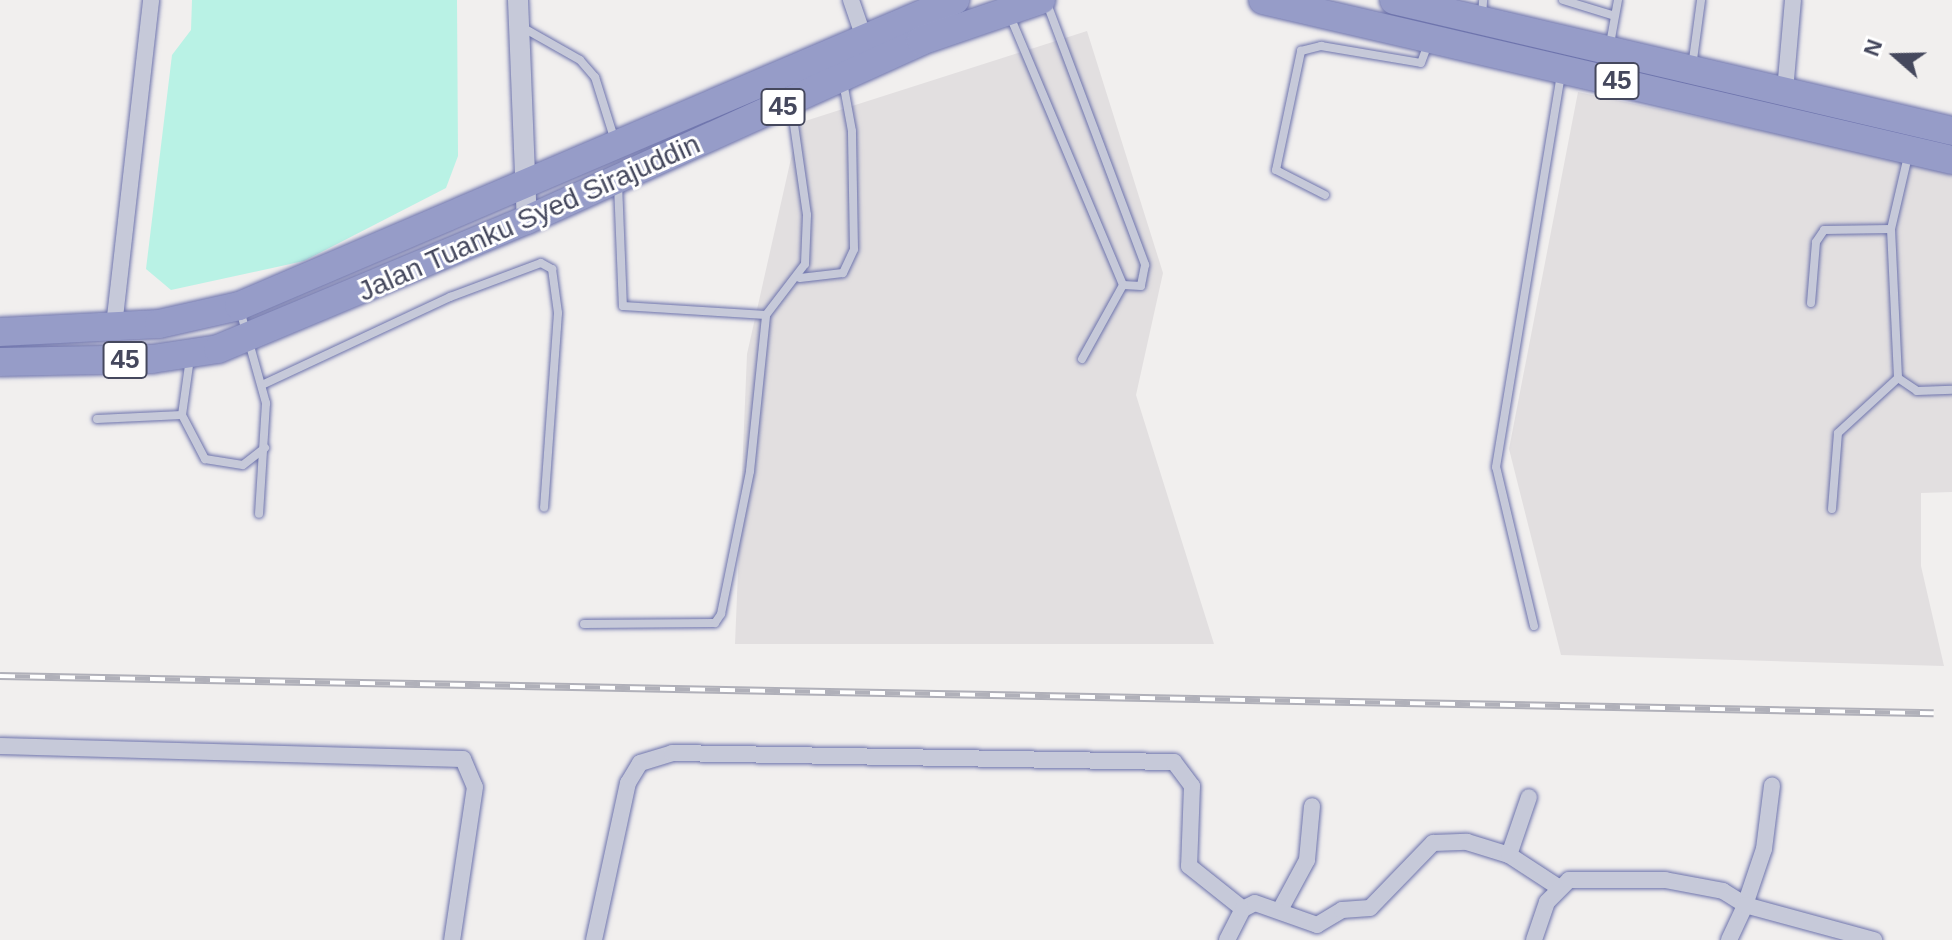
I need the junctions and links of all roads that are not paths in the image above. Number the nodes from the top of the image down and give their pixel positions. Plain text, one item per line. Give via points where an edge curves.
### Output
1 (151, 0) edge
2 (518, 0) edge
3 (851, 0) edge
4 (955, 0) edge
5 (1043, 0) edge
6 (1394, 0) edge
7 (1563, 0) edge
8 (1618, 0) edge
9 (1701, 0) edge
10 (1793, 0) edge
11 (1276, 1) edge
12 (1006, 8) junction
13 (1482, 10) edge
14 (1615, 16) junction
15 (519, 25) junction
16 (864, 37) junction
17 (1429, 39) junction
18 (1609, 49) junction
19 (1692, 68) junction
20 (1562, 70) junction
21 (842, 77) junction
22 (1785, 91) junction
23 (791, 103) junction
24 (1952, 131) edge
25 (617, 149) junction
26 (1909, 151) junction
27 (1952, 160) edge
28 (618, 179) junction
29 (523, 188) junction
30 (1325, 195) dead end
31 (527, 220) junction
32 (1891, 229) junction
33 (800, 278) junction
34 (1123, 285) junction
35 (1811, 303) dead end
36 (239, 306) junction
37 (766, 315) junction
38 (114, 326) junction
39 (0, 332) edge
40 (248, 338) junction
41 (191, 353) junction
42 (1082, 359) dead end
43 (0, 362) edge
44 (1898, 378) junction
45 (262, 385) junction
46 (1952, 390) edge
47 (182, 415) junction
48 (97, 419) dead end
49 (265, 448) junction
50 (544, 507) dead end
51 (1832, 509) dead end
52 (259, 514) dead end
53 (584, 624) dead end
54 (1534, 626) dead end
55 (0, 746) edge
56 (1772, 786) dead end
57 (1529, 797) dead end
58 (1312, 806) dead end
59 (1509, 855) junction
60 (1558, 887) junction
61 (1745, 905) junction
62 (1243, 909) junction
63 (1280, 910) junction
64 (452, 940) edge
65 (594, 940) edge
66 (1227, 940) edge
67 (1534, 940) edge
68 (1729, 940) edge
69 (1874, 940) edge

1 - 38 street
2 - 15 street
3 - 16 street
4 - 16 highway, Jalan Tuanku Syed Sirajuddin / 45
5 - 12 highway, Jalan Tuanku Syed Sirajuddin / 45
5 - 34 lane via 1145,265 1141,286
6 - 13 highway, 45
7 - 14 lane
8 - 14 lane
9 - 19 lane
10 - 22 street
11 - 17 highway, 45
12 - 21 highway, Jalan Tuanku Syed Sirajuddin / 45
12 - 34 lane
13 - 18 highway, 45
14 - 18 lane
15 - 25 lane via 580,60 595,77
15 - 29 street
16 - 25 highway, Jalan Tuanku Syed Sirajuddin / 45
17 - 20 highway, 45
17 - 30 lane via 1421,63 1321,46 1301,51 1276,170
18 - 19 highway, 45
19 - 22 highway, 45
20 - 26 highway, 45
20 - 54 lane via 1496,467
21 - 23 highway, Jalan Tuanku Syed Sirajuddin / 45
21 - 33 lane via 852,131 854,249 843,273
22 - 24 highway, 45
23 - 28 highway, Jalan Tuanku Syed Sirajuddin / 45
23 - 33 lane via 807,215
25 - 29 highway, Jalan Tuanku Syed Sirajuddin / 45
26 - 27 highway, 45
26 - 32 lane
28 - 31 highway, Jalan Tuanku Syed Sirajuddin / 45
28 - 37 lane via 623,306
29 - 31 street
29 - 36 highway, Jalan Tuanku Syed Sirajuddin / 45
31 - 40 highway, Jalan Tuanku Syed Sirajuddin / 45
32 - 35 lane via 1824,230
32 - 44 lane
33 - 37 lane
34 - 42 lane
36 - 38 highway, Jalan Tuanku Syed Sirajuddin / 45 via 197,319
36 - 40 lane
37 - 53 lane via 750,471 721,614 715,623
38 - 39 highway, Jalan Tuanku Syed Sirajuddin / 45
40 - 41 highway, Jalan Tuanku Syed Sirajuddin / 45
40 - 45 lane
41 - 43 highway, Jalan Tuanku Syed Sirajuddin / 45
41 - 47 lane
44 - 46 lane via 1917,391
44 - 51 lane via 1838,433
45 - 49 lane
45 - 50 lane via 450,297 541,263 552,269 558,313
47 - 48 lane
47 - 49 lane via 205,459 243,465
49 - 52 lane
55 - 64 street via 463,759 475,787
56 - 61 street via 1764,849
57 - 59 street
58 - 63 street via 1307,860
59 - 60 street
59 - 63 street via 1467,842 1433,843 1370,908 1342,910 1317,925
60 - 61 street via 1569,880 1665,880 1723,891
60 - 67 street
61 - 68 street
61 - 69 street
62 - 63 street via 1264,903
62 - 65 street via 1189,866 1192,786 1174,762 672,753 640,763 628,783
62 - 66 street

